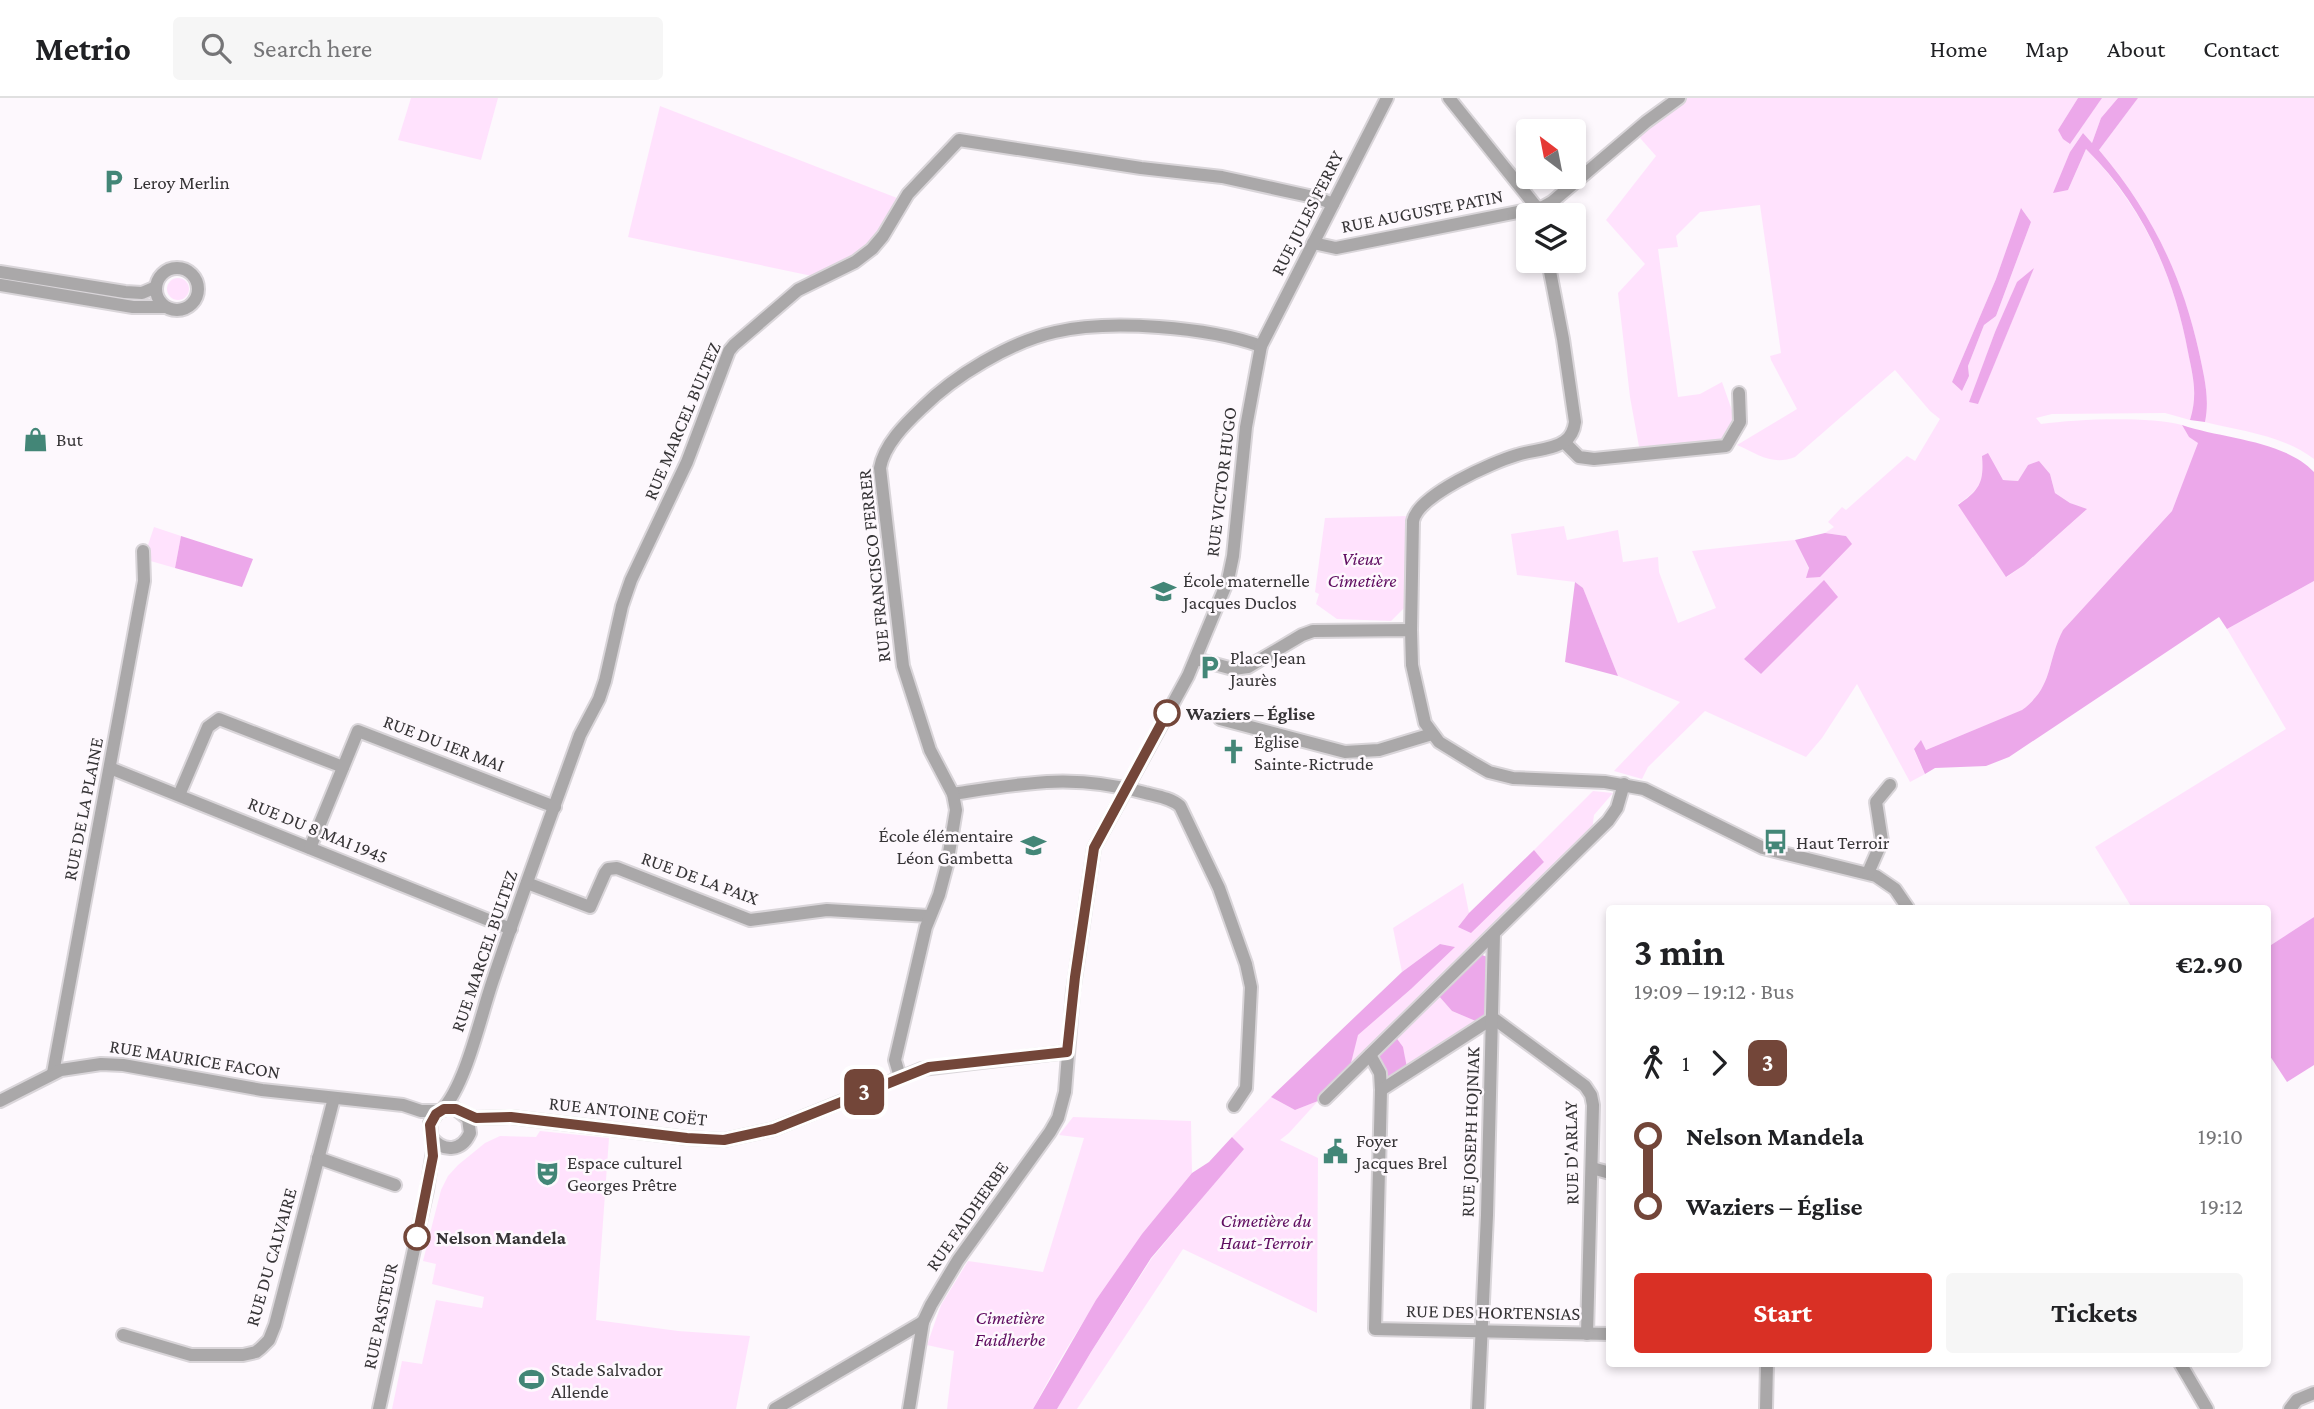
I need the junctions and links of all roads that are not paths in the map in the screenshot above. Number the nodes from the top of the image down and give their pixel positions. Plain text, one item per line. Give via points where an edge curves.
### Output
1 (1387, 98) edge
2 (1449, 98) edge
3 (1679, 98) edge
4 (1532, 203) edge
5 (1551, 203) edge
6 (1333, 204) junction
7 (1516, 216) edge
8 (1313, 243) junction
9 (0, 272) edge
10 (1550, 273) edge
11 (0, 285) edge
12 (156, 287) junction
13 (165, 307) junction
14 (1261, 346) junction
15 (1739, 393) dead end
16 (1564, 442) junction
17 (143, 551) dead end
18 (1411, 630) junction
19 (1196, 659) junction
20 (1220, 719) dead end
21 (1432, 734) junction
22 (343, 767) junction
23 (110, 768) junction
24 (1625, 785) junction
25 (1890, 785) dead end
26 (1125, 788) junction
27 (953, 794) junction
28 (179, 796) junction
29 (555, 807) junction
30 (310, 848) junction
31 (1867, 873) junction
32 (527, 883) junction
33 (1906, 905) edge
34 (929, 916) junction
35 (511, 929) junction
36 (1494, 934) junction
37 (1493, 1018) junction
38 (1067, 1052) junction
39 (1370, 1055) junction
40 (53, 1073) junction
41 (900, 1077) junction
42 (461, 1080) junction
43 (1381, 1090) junction
44 (334, 1098) junction
45 (1325, 1099) dead end
46 (0, 1101) edge
47 (391, 1105) junction
48 (1234, 1106) dead end
49 (441, 1110) junction
50 (463, 1113) junction
51 (431, 1136) junction
52 (454, 1148) junction
53 (318, 1158) junction
54 (1592, 1168) junction
55 (1606, 1172) edge
56 (395, 1185) dead end
57 (427, 1190) junction
58 (923, 1322) junction
59 (1483, 1331) junction
60 (1587, 1334) junction
61 (1606, 1334) edge
62 (123, 1335) dead end
63 (1767, 1367) edge
64 (2182, 1367) edge
65 (2314, 1393) edge
66 (379, 1409) edge
67 (775, 1409) edge
68 (909, 1409) edge
69 (1478, 1409) edge
70 (1766, 1409) edge
71 (2207, 1409) edge
72 (2290, 1409) edge

1 - 6 street, RUE JULES FERRY
2 - 4 street
3 - 5 street
6 - 8 street, RUE JULES FERRY
6 - 29 street, RUE MARCEL BULTEZ via 1222,177 959,140 908,194 872,249 798,290 731,348 687,462 631,580 599,699 580,735
7 - 8 street, RUE AUGUSTE PATIN via 1336,248
8 - 14 street, RUE JULES FERRY
9 - 12 street via 125,292 142,293
10 - 16 street via 1575,422
11 - 13 street via 133,307
12 - 13 street
12 - 13 street via 160,276 174,269 186,270 197,282 198,294 191,305 180,310
14 - 19 street, RUE VICTOR HUGO via 1245,436 1232,564
14 - 27 street, RUE FRANCISCO FERRER via 1163,328 1052,333 994,357 951,383 884,452 880,468 903,666 933,758
15 - 16 street via 1740,422 1726,446 1594,459 1579,457
16 - 18 street via 1472,472 1416,511
17 - 23 street, RUE DE LA PLAINE via 144,582
18 - 19 street via 1313,631 1238,669
18 - 21 street via 1412,665 1425,723
19 - 26 street
20 - 21 street via 1345,752 1380,750
21 - 24 street via 1475,765 1505,776
22 - 28 street via 219,719 208,727
22 - 29 street, RUE DU 1ER MAI via 358,731
22 - 30 street, RUE DU 1ER MAI
23 - 28 street, RUE DU 8 MAI 1945
23 - 40 street, RUE DE LA PLAINE
24 - 31 street via 1661,795 1763,848
24 - 36 street via 1608,821
25 - 31 street via 1877,802 1882,841
26 - 27 street via 1060,780
26 - 38 street, RUE FAIDHERBE via 1091,856
26 - 48 street via 1177,803 1216,880 1250,979 1246,1088
27 - 34 street, RUE FRANCISCO FERRER via 953,841
28 - 30 street, RUE DU 8 MAI 1945
29 - 32 street, RUE MARCEL BULTEZ
30 - 35 street, RUE DU 8 MAI 1945
31 - 33 street via 1889,884
32 - 34 street, RUE DE LA PAIX via 590,907 605,873 617,868 750,920 827,910
32 - 35 street, RUE MARCEL BULTEZ
34 - 41 street, RUE FRANCISCO FERRER via 895,1060
35 - 42 street, RUE MARCEL BULTEZ
36 - 37 street, RUE JOSEPH HOJNIAK
36 - 39 street
37 - 43 street
37 - 54 street, RUE D'ARLAY via 1589,1090
37 - 59 street, RUE JOSEPH HOJNIAK
38 - 41 street, RUE ANTOINE COËT via 929,1067
38 - 58 street, RUE FAIDHERBE via 1065,1092 1054,1126 952,1268
39 - 43 street via 1380,1073
39 - 45 street
40 - 44 street, RUE MAURICE FACON via 79,1065 111,1064 232,1086
40 - 46 street, RUE MAURICE FACON
41 - 50 street, RUE ANTOINE COËT via 774,1129 724,1140 511,1117 476,1118
42 - 49 street, RUE MARCEL BULTEZ
42 - 50 street, RUE MARCEL BULTEZ
43 - 59 street, RUE DES HORTENSIAS via 1375,1329
44 - 47 street, RUE MAURICE FACON
44 - 53 street, RUE DU CALVAIRE
47 - 49 street, RUE MAURICE FACON
47 - 51 street, RUE MAURICE FACON via 413,1115
49 - 50 street
49 - 51 street via 431,1120
50 - 52 street via 470,1123 469,1136
51 - 52 street via 442,1147
51 - 57 street, RUE PASTEUR
52 - 57 street, RUE PASTEUR via 440,1160
53 - 56 street
53 - 62 street, RUE DU CALVAIRE via 275,1325 261,1348 243,1355 200,1356
54 - 55 street
54 - 60 street, RUE D'ARLAY
57 - 66 street, RUE PASTEUR
58 - 67 street
58 - 68 street, RUE FAIDHERBE
59 - 60 street, RUE DES HORTENSIAS
59 - 69 street, RUE JOSEPH HOJNIAK
60 - 61 street, RUE DES HORTENSIAS
63 - 70 street
64 - 71 street
65 - 72 street via 2297,1400

